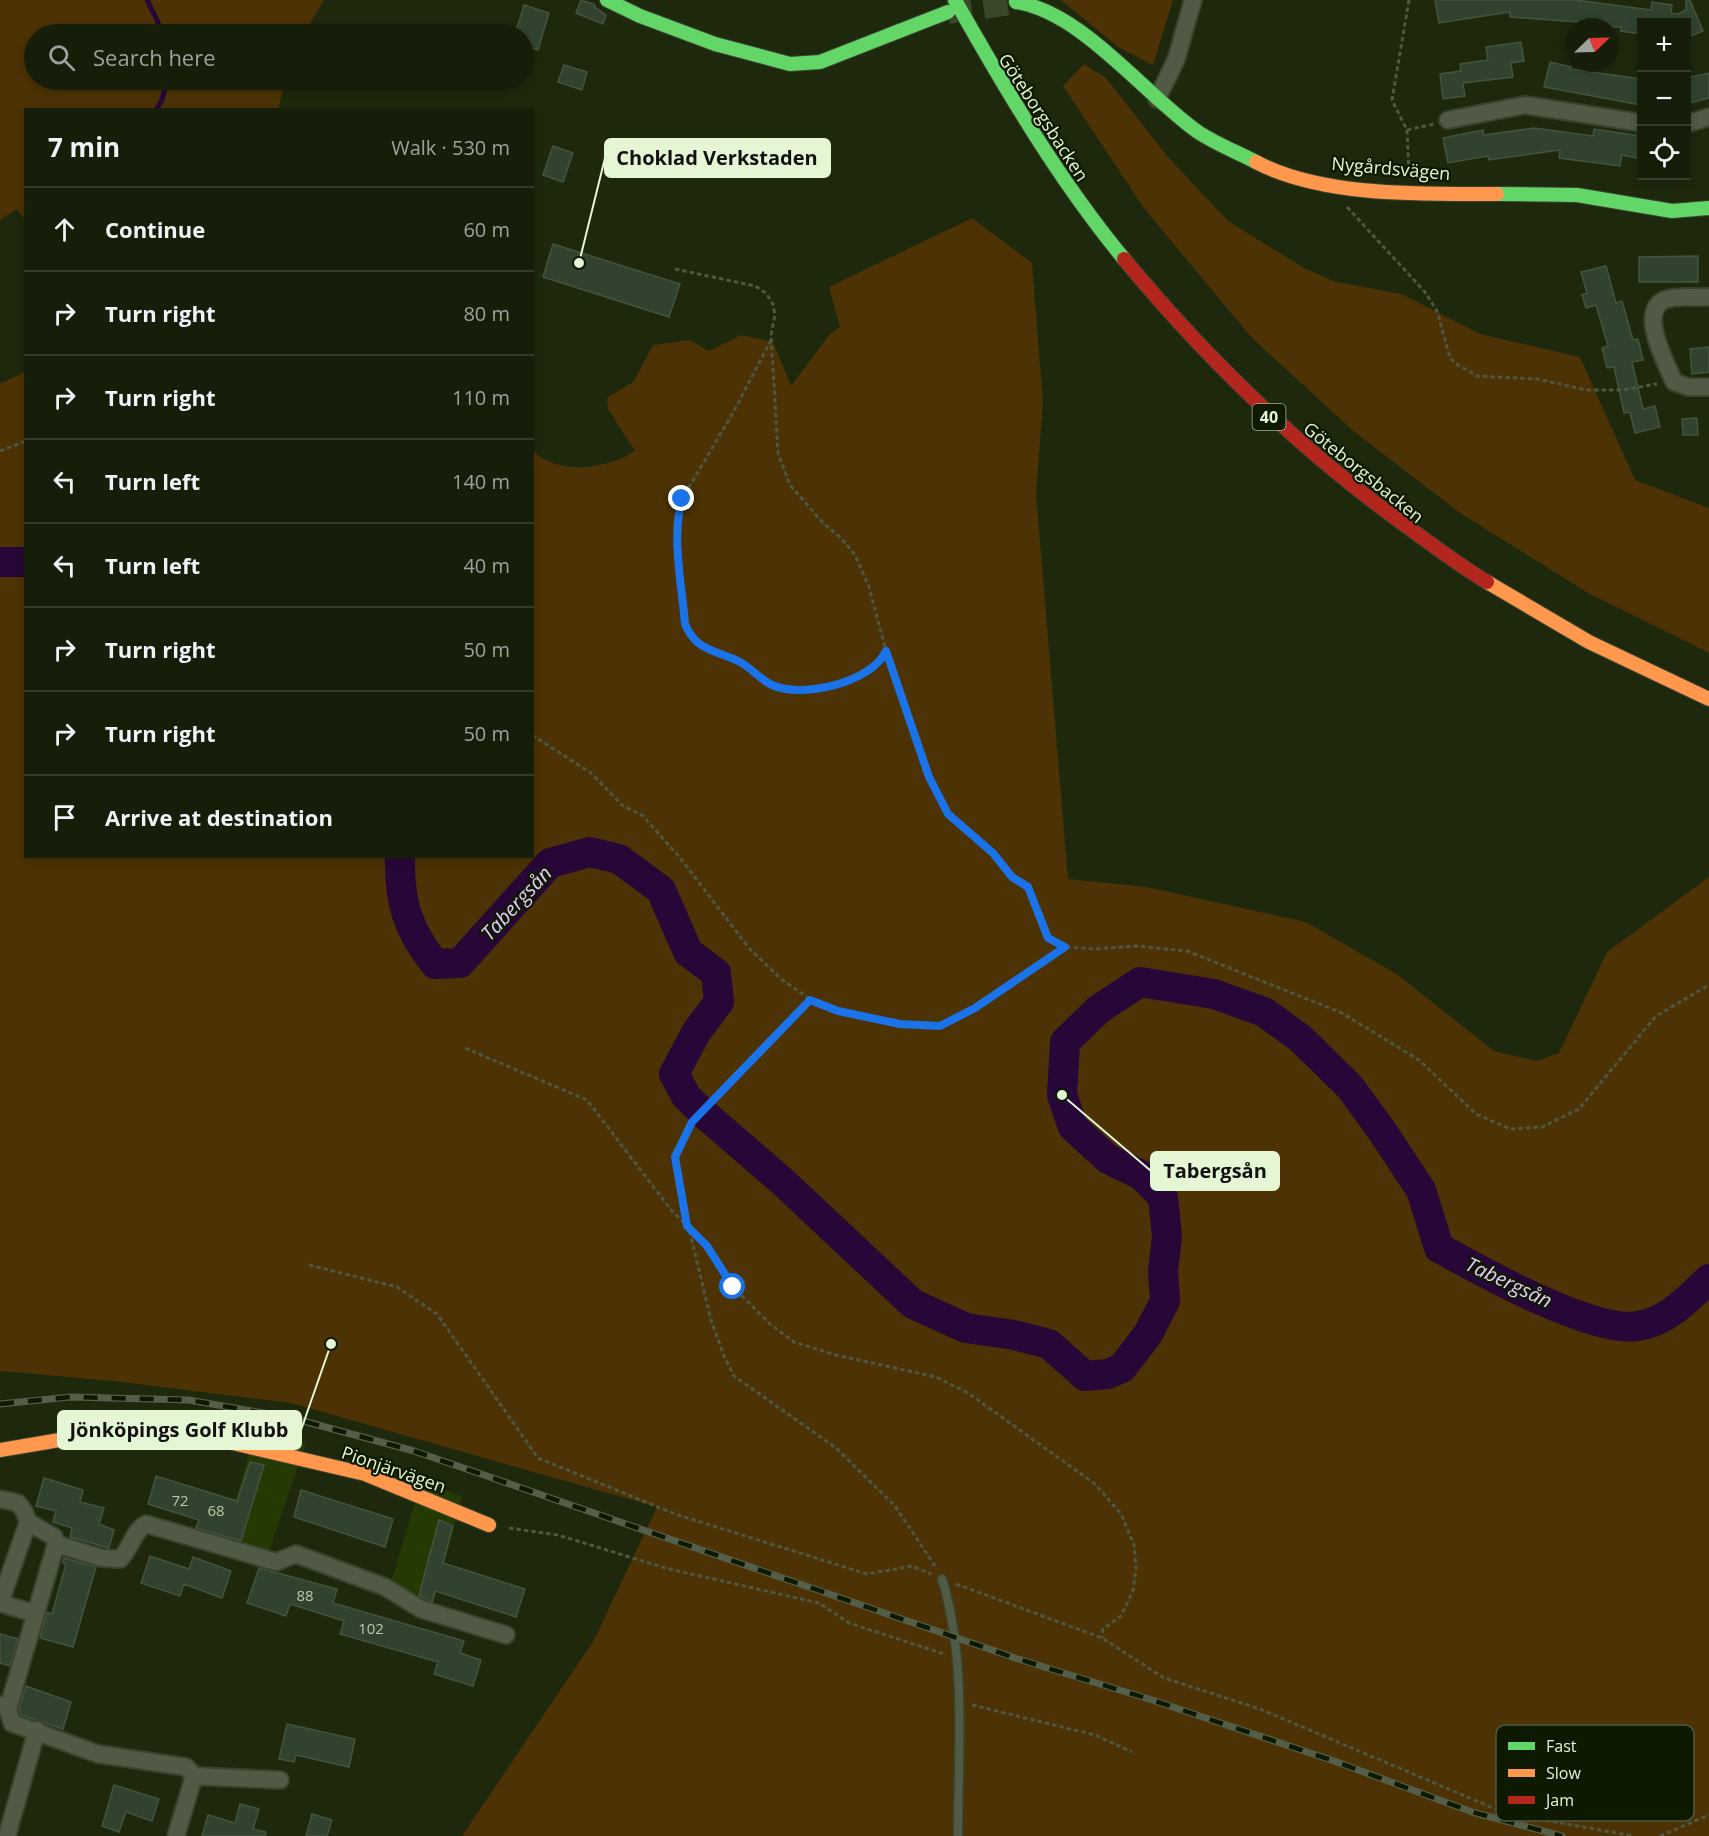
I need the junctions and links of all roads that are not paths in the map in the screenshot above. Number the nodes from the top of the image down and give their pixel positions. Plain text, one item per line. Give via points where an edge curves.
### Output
1 (608, 0) edge
2 (1193, 0) edge
3 (1016, 2) dead end
4 (952, 6) edge
5 (1157, 99) junction
6 (1709, 117) edge
7 (1448, 120) road end
8 (1637, 122) edge
9 (1691, 122) edge
10 (1709, 208) edge
11 (1709, 297) edge
12 (1709, 387) edge
13 (1709, 699) edge
14 (0, 1450) edge
15 (0, 1499) edge
16 (28, 1522) junction
17 (489, 1525) road end
18 (56, 1544) junction
19 (942, 1579) road end
20 (0, 1603) edge
21 (36, 1614) junction
22 (506, 1635) dead end
23 (4, 1707) edge
24 (37, 1730) junction
25 (194, 1776) junction
26 (280, 1780) dead end
27 (7, 1836) edge
28 (176, 1836) edge
29 (958, 1836) edge

1 - 4 main road via 715,44 790,64 820,62
2 - 5 street via 1176,60
3 - 5 main road, Nygårdsvägen via 1035,5 1059,18
4 - 13 main road, Göteborgsbacken / 40 via 1024,126 1070,192 1173,319 1257,407 1383,513 1500,593 1643,671
5 - 10 main road, Nygårdsvägen via 1199,132 1277,173 1351,188 1577,195 1672,211
6 - 9 street
7 - 8 street via 1525,105
11 - 12 street via 1670,298 1654,309 1652,322 1674,382
14 - 17 main road, Pionjärvägen via 89,1435 220,1440 365,1474
15 - 16 street via 18,1503
16 - 18 street via 54,1537
16 - 20 street
18 - 21 street
18 - 22 street via 102,1558 120,1559 146,1524 276,1562 296,1554 385,1587 421,1609
19 - 29 lane via 953,1613 958,1702
20 - 21 street
21 - 23 street
23 - 24 street via 12,1723
24 - 25 street via 98,1754 186,1767
24 - 27 street
25 - 26 street
25 - 28 street

